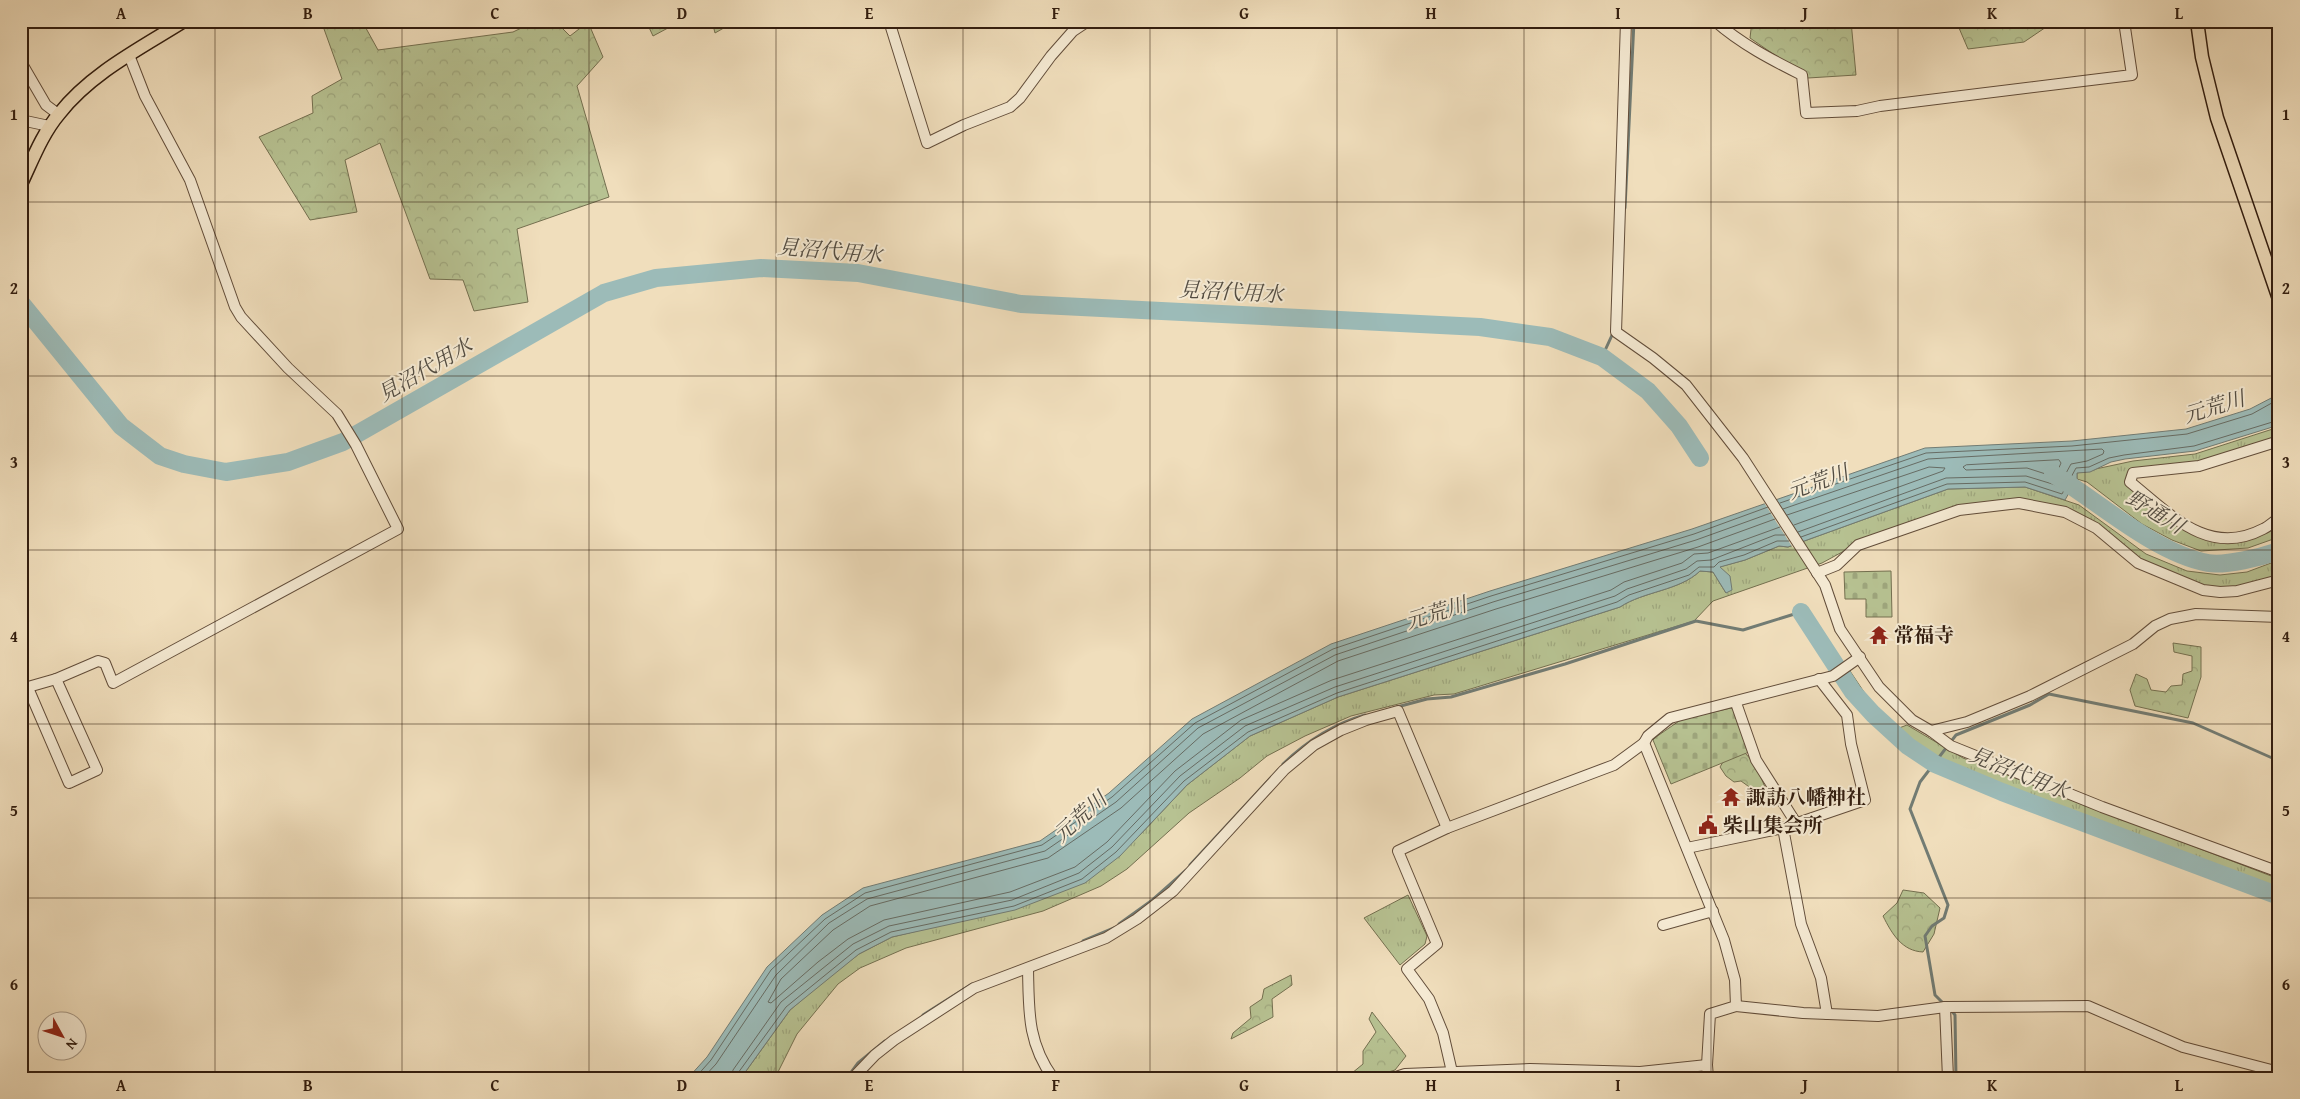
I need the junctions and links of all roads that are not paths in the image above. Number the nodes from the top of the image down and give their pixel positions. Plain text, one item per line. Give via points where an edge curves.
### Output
1 (184, 21) edge
2 (889, 21) edge
3 (1088, 21) edge
4 (1626, 21) edge
5 (1715, 21) edge
6 (2124, 21) edge
7 (2198, 21) edge
8 (129, 55) junction
9 (21, 62) edge
10 (58, 114) junction
11 (21, 120) edge
12 (50, 126) junction
13 (21, 184) edge
14 (2279, 299) edge
15 (2279, 441) edge
16 (2279, 518) edge
17 (1815, 570) junction
18 (2279, 580) edge
19 (2279, 616) edge
20 (1860, 657) junction
21 (56, 679) junction
22 (1819, 679) junction
23 (24, 689) edge
24 (1736, 703) junction
25 (1931, 731) junction
26 (1644, 743) junction
27 (1796, 823) junction
28 (1447, 828) junction
29 (1783, 828) junction
30 (1687, 848) junction
31 (2279, 872) edge
32 (1713, 911) junction
33 (1663, 925) dead end
34 (1028, 969) junction
35 (1736, 1006) junction
36 (1946, 1007) junction
37 (1827, 1014) junction
38 (1706, 1065) junction
39 (1452, 1072) junction
40 (2279, 1072) edge
41 (853, 1078) edge
42 (1053, 1078) edge
43 (1393, 1078) edge
44 (1708, 1078) edge
45 (1948, 1078) edge

1 - 8 main road
2 - 3 street via 927,143 1010,108 1073,31
4 - 17 street via 1616,332 1686,385 1730,441
5 - 6 street via 1768,58 1802,75 1806,113 1857,111 2132,75
7 - 14 main road via 2202,57 2215,109
8 - 10 main road via 80,91
8 - 21 street via 145,96 190,180 240,317 337,414 398,528 113,683 105,663 98,661
9 - 10 street via 46,104
10 - 12 main road
11 - 12 street
12 - 13 main road
15 - 16 street via 2199,466 2130,477 2130,482 2176,519 2209,537 2236,538 2263,529
17 - 18 street via 1837,565 1858,545 1959,510 2019,503 2065,512 2096,528 2138,563 2203,590 2237,590
17 - 20 street via 1830,596 1840,629
19 - 25 street via 2196,614 2170,619 2155,626 2133,644 2030,696 1966,722
20 - 22 street via 1833,676
20 - 25 street via 1896,706
21 - 23 street
21 - 23 street via 97,770 69,783
22 - 24 street
22 - 27 street via 1847,715 1865,800
24 - 26 street via 1670,718
24 - 27 street via 1756,760
25 - 31 street via 1952,746 1987,762
26 - 28 street via 1614,764
26 - 30 street
27 - 29 street
28 - 34 street via 1398,712 1366,720 1314,745 1284,770 1173,891 1137,919 1106,938
28 - 39 street via 1398,851 1437,944 1407,969 1429,999 1443,1033
29 - 30 street
29 - 37 street via 1801,924 1821,978
30 - 32 street
32 - 33 street
32 - 35 street via 1735,980
34 - 41 street via 974,988 894,1040
34 - 42 street via 1029,1023 1044,1066
35 - 37 street
35 - 38 street via 1710,1014
36 - 37 street via 1878,1016
36 - 40 street via 2088,1006 2183,1047
36 - 45 street
38 - 39 street via 1640,1072 1530,1069
38 - 44 street
39 - 43 street via 1404,1074

